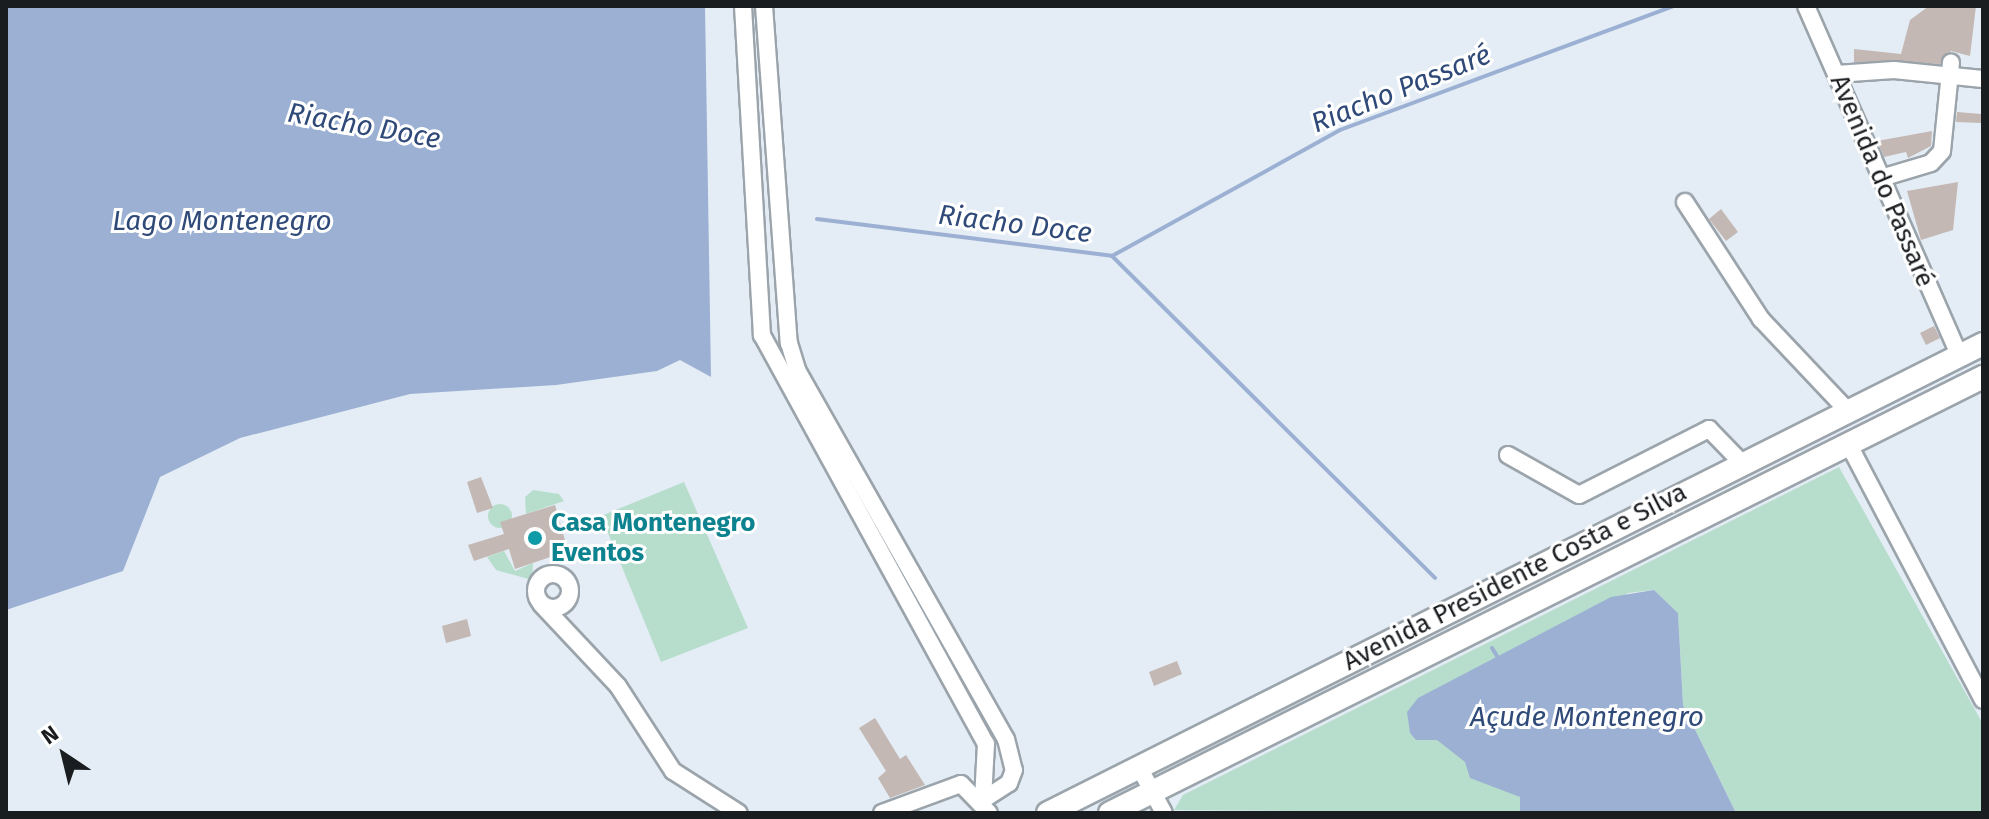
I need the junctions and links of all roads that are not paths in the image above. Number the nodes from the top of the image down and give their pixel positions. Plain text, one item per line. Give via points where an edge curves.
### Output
1 (743, 6) edge
2 (764, 6) edge
3 (1806, 6) edge
4 (1950, 69) junction
5 (1836, 74) junction
6 (1983, 79) edge
7 (1881, 178) junction
8 (1685, 202) dead end
9 (1983, 344) edge
10 (1959, 355) junction
11 (1983, 377) edge
12 (1847, 410) junction
13 (1848, 443) junction
14 (1508, 455) dead end
15 (1742, 462) junction
16 (1775, 480) junction
17 (1738, 500) junction
18 (541, 604) dead end
19 (1983, 700) edge
20 (1139, 767) junction
21 (1153, 792) junction
22 (986, 806) edge
23 (1171, 812) edge
24 (739, 813) edge
25 (882, 813) edge
26 (1048, 813) edge
27 (1110, 813) edge

1 - 22 street via 762,335 986,744
2 - 22 street via 784,324 797,370 1006,739 1014,770
3 - 5 street, Avenida do Passaré
4 - 5 street
4 - 6 street
4 - 7 street via 1938,158
5 - 7 street, Avenida do Passaré
7 - 10 street, Avenida do Passaré
8 - 12 street via 1761,319
9 - 10 main road, Avenida Presidente Costa e Silva
10 - 12 main road, Avenida Presidente Costa e Silva
11 - 13 main road, Avenida Presidente Costa e Silva
12 - 15 main road, Avenida Presidente Costa e Silva
13 - 16 main road, Avenida Presidente Costa e Silva
13 - 19 street
14 - 15 street via 1579,495 1709,429 1724,436
15 - 16 main road
15 - 17 main road
15 - 20 main road, Avenida Presidente Costa e Silva
16 - 17 main road, Avenida Presidente Costa e Silva
17 - 21 main road, Avenida Presidente Costa e Silva
18 - 24 street via 618,686 673,771
20 - 21 street
20 - 26 main road, Avenida Presidente Costa e Silva
21 - 23 street
21 - 27 main road, Avenida Presidente Costa e Silva
22 - 25 street via 961,784

